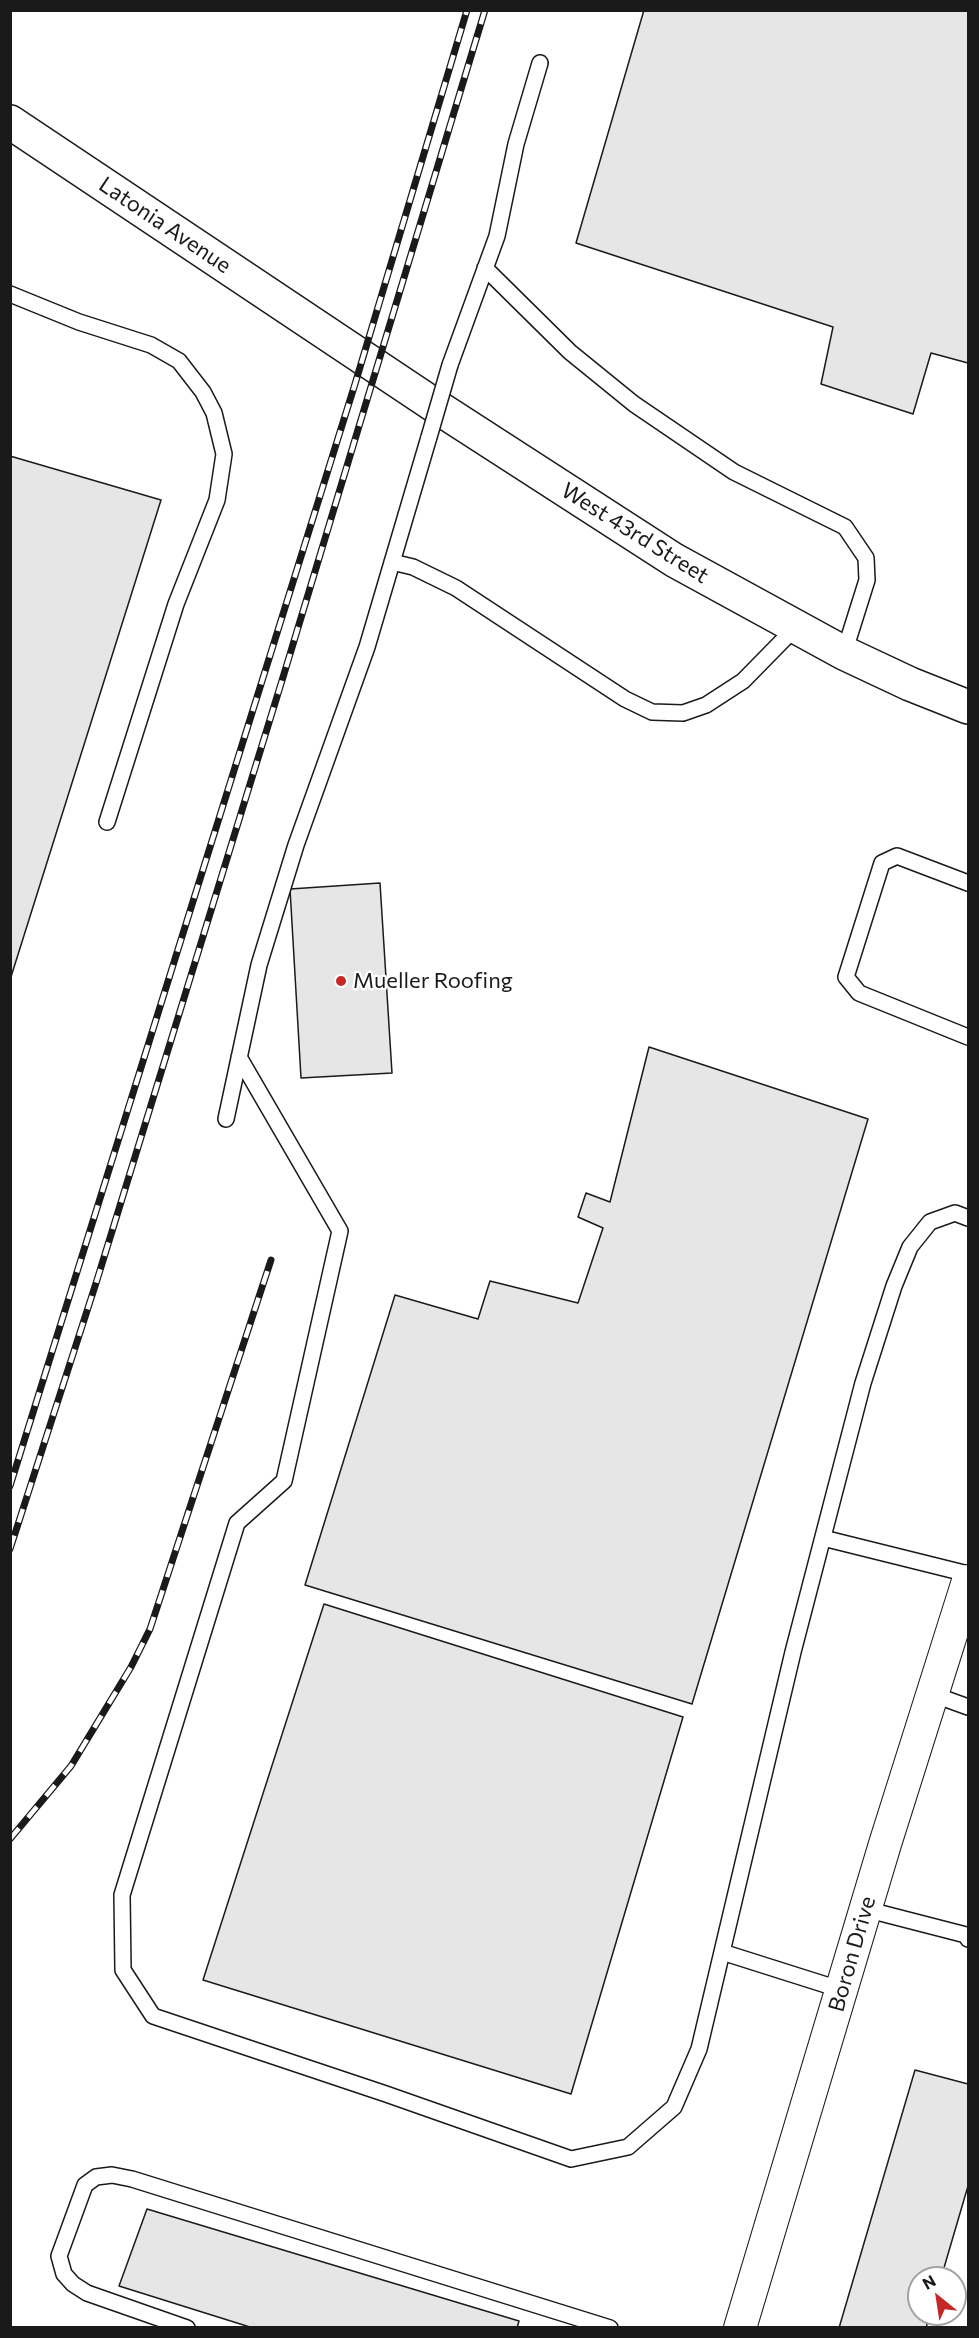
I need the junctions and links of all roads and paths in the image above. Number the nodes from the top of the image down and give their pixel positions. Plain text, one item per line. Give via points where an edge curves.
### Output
1 (540, 63) dead end
2 (10, 122) edge
3 (485, 268) junction
4 (10, 294) edge
5 (320, 328) joint
6 (392, 562) junction
7 (795, 628) junction
8 (844, 652) junction
9 (969, 707) edge
10 (107, 822) dead end
11 (969, 883) edge
12 (968, 1036) edge
13 (239, 1057) junction
14 (226, 1119) dead end
15 (969, 1218) edge
16 (823, 1538) junction
17 (967, 1587) edge
18 (932, 1694) junction
19 (969, 1707) edge
20 (865, 1909) junction
21 (969, 1940) edge
22 (722, 1952) junction
23 (842, 1990) junction
24 (578, 2323) edge
25 (187, 2328) edge
26 (610, 2328) edge
27 (740, 2328) edge

1 - 3 lane via 516,144 497,236
2 - 5 street, Latonia Avenue
3 - 6 lane, bridge via 450,365
3 - 8 lane via 570,352 634,404 734,472 845,526 866,558 867,580
4 - 10 lane via 151,345 179,361 214,413 224,454 217,500 176,604
5 - 7 street, West 43rd Street via 674,560
6 - 7 lane via 413,567 456,588 625,699 652,712 683,713 706,705 743,681
6 - 13 lane via 367,647 289,866 259,965
7 - 8 street, West 43rd Street
8 - 9 street, West 43rd Street
11 - 12 lane via 897,856 882,863 846,977 859,993
13 - 14 lane
13 - 22 lane via 340,1231 284,1481 237,1522 122,1895 123,1970 153,2016 571,2159 628,2147 674,2107 699,2049
15 - 16 lane via 955,1213 930,1222 910,1247 863,1383
16 - 17 lane
16 - 22 lane
17 - 18 street, Boron Drive
18 - 19 lane
18 - 20 street, Boron Drive
20 - 21 lane via 966,1935
20 - 23 street, Boron Drive
22 - 23 lane
23 - 27 street, Boron Drive
24 - 25 lane via 132,2178 96,2177 85,2185 59,2256 64,2274 87,2293
24 - 26 lane

